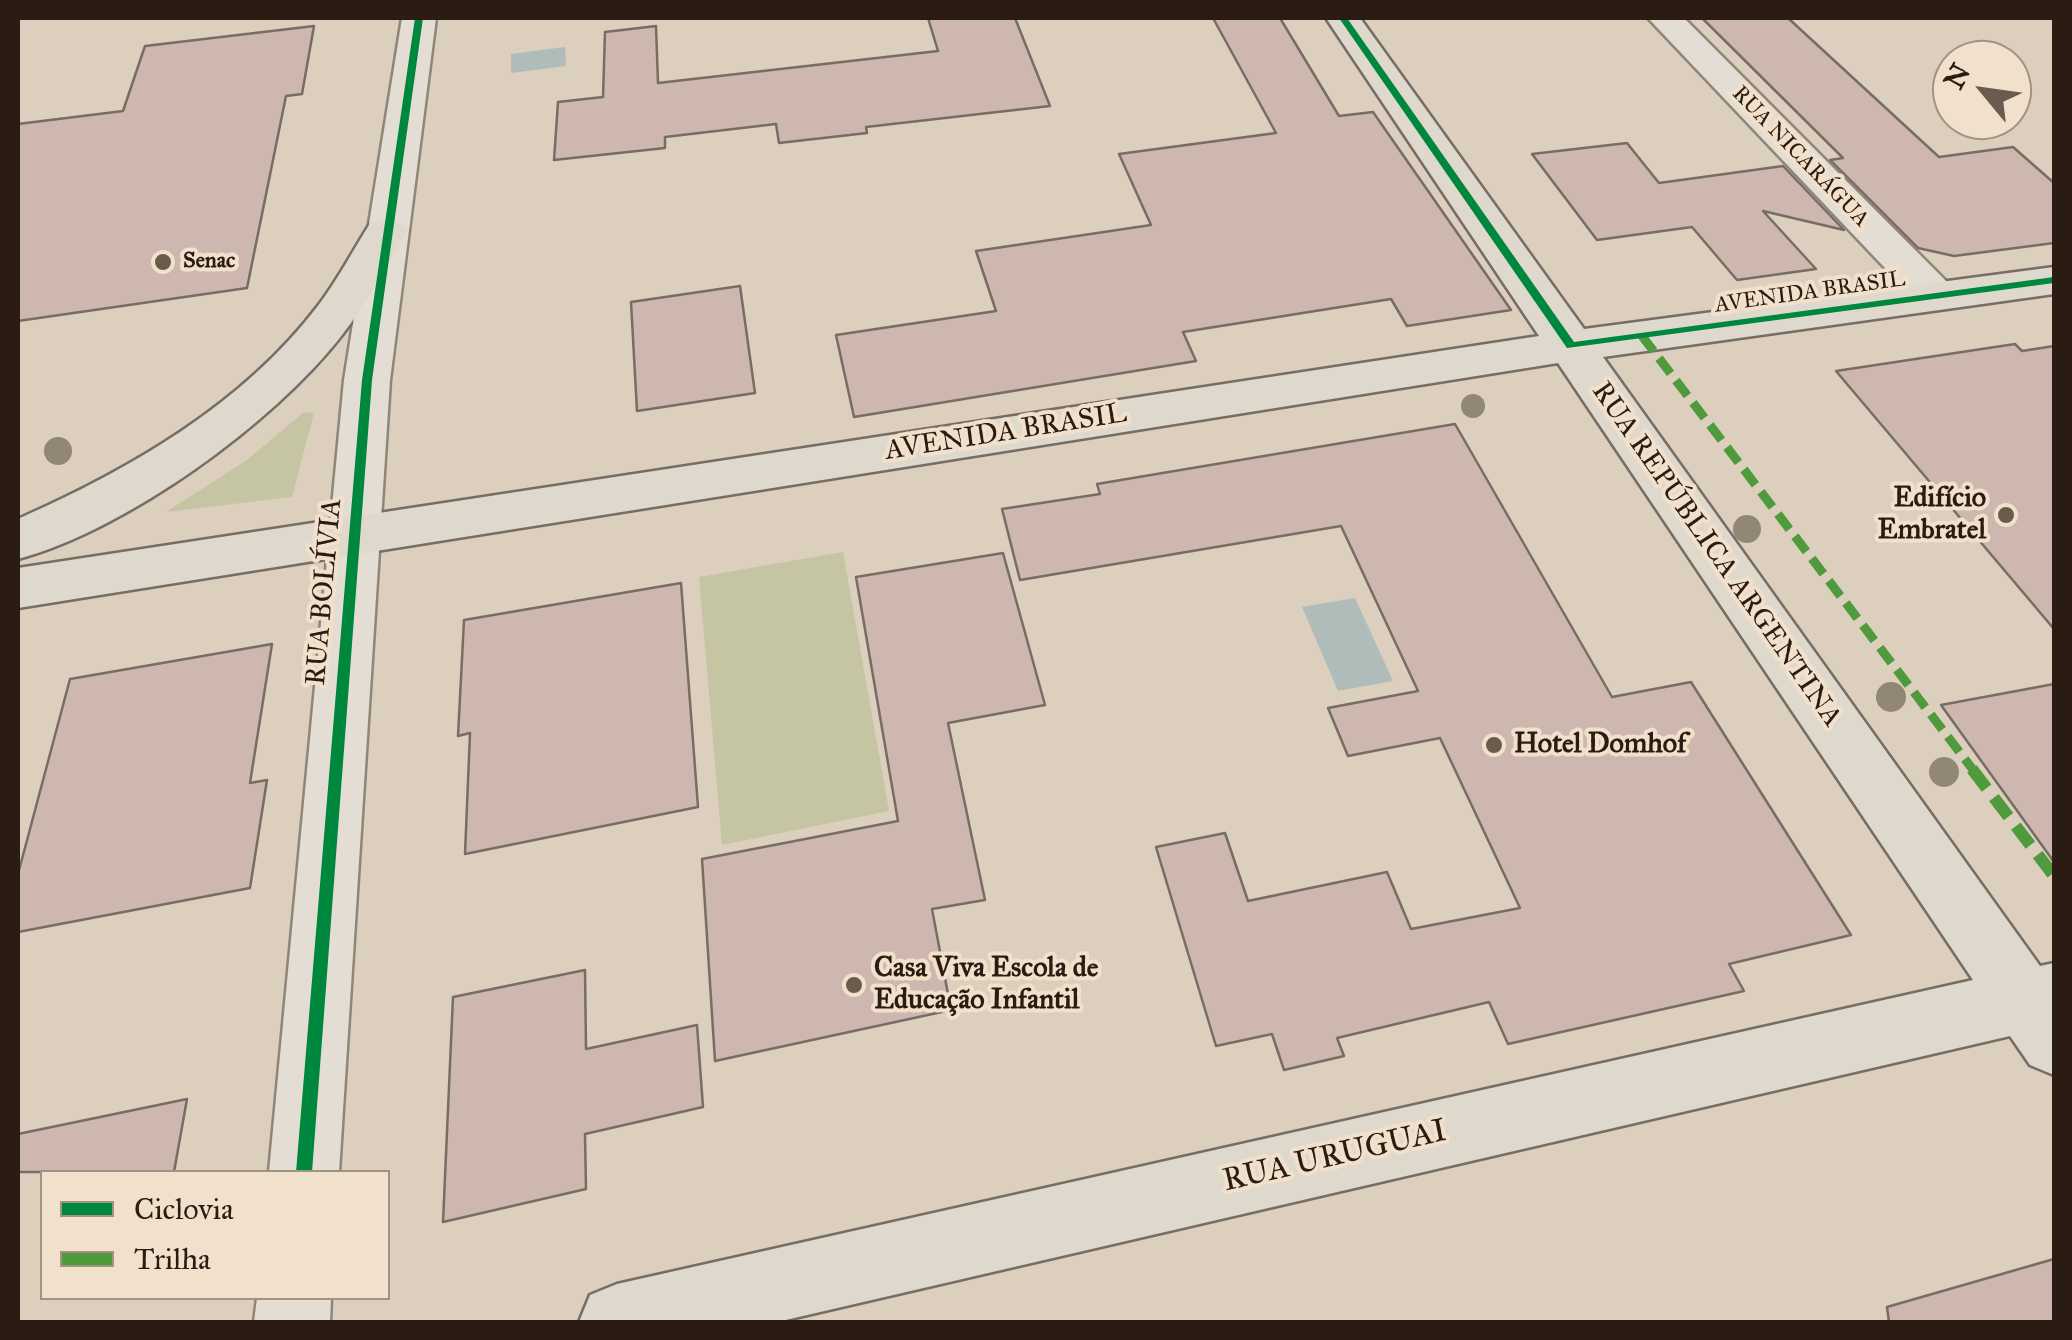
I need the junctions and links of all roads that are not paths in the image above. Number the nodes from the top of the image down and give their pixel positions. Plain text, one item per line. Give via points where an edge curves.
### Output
1 (420, 18) edge
2 (1343, 18) edge
3 (1665, 18) edge
4 (386, 231) junction
5 (2054, 280) edge
6 (1936, 296) junction
7 (1571, 346) junction
8 (1500, 357) junction
9 (1613, 408) junction
10 (355, 535) junction
11 (18, 540) edge
12 (18, 588) edge
13 (2045, 1012) edge
14 (304, 1170) edge
15 (617, 1322) edge

1 - 4 street, RUA BOLÍVIA
2 - 7 main road, RUA REPÚBLICA ARGENTINA
3 - 6 street, RUA NICARÁGUA
4 - 10 street, RUA BOLÍVIA
4 - 11 main road via 326,326 229,421 133,485
5 - 6 main road, AVENIDA BRASIL
6 - 7 main road, AVENIDA BRASIL
7 - 8 main road, AVENIDA BRASIL
7 - 9 main road, RUA REPÚBLICA ARGENTINA
8 - 9 main road
8 - 10 main road, AVENIDA BRASIL
9 - 13 main road, RUA REPÚBLICA ARGENTINA
10 - 12 main road, AVENIDA BRASIL
10 - 14 street, RUA BOLÍVIA
13 - 15 main road, RUA URUGUAI

